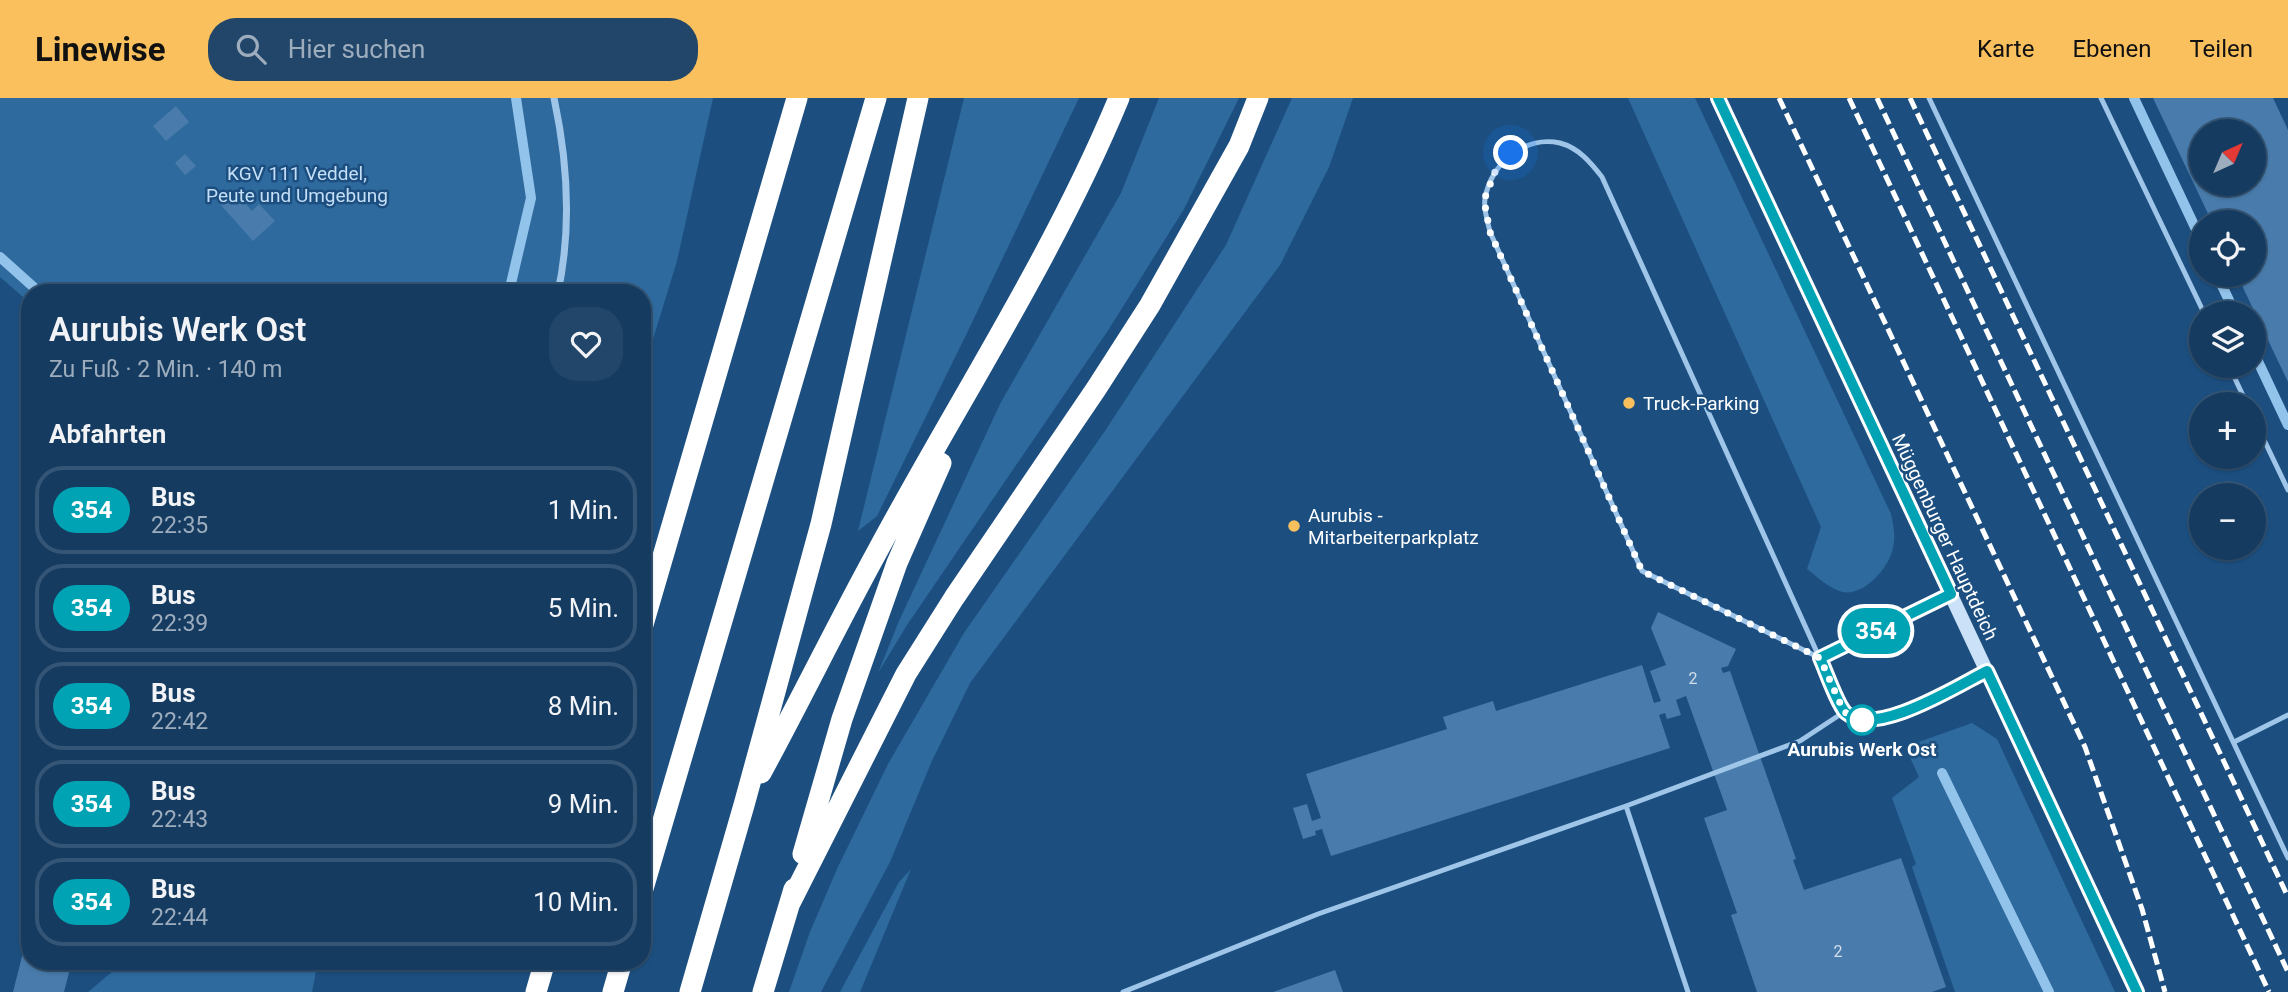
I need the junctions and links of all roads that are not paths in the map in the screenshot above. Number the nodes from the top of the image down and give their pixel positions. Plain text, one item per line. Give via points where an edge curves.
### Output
1 (554, 98) edge
2 (797, 98) edge
3 (876, 98) edge
4 (918, 98) edge
5 (1119, 98) edge
6 (1258, 98) edge
7 (1718, 98) edge
8 (1929, 98) edge
9 (2101, 98) edge
10 (560, 284) edge
11 (2198, 301) edge
12 (984, 365) junction
13 (2266, 444) edge
14 (2288, 490) edge
15 (1951, 594) junction
16 (651, 597) edge
17 (1820, 658) junction
18 (1987, 671) junction
19 (1844, 712) junction
20 (2288, 715) edge
21 (2234, 742) junction
22 (744, 806) junction
23 (1626, 806) junction
24 (2288, 858) edge
25 (651, 861) edge
26 (790, 903) junction
27 (542, 970) edge
28 (619, 970) edge
29 (536, 992) edge
30 (613, 992) edge
31 (690, 992) edge
32 (763, 992) edge
33 (1123, 992) edge
34 (1688, 992) edge
35 (2137, 992) edge

1 - 10 street via 564,142 569,203
2 - 16 highway
3 - 25 highway
4 - 22 highway via 821,524
5 - 12 highway via 1096,154
6 - 26 highway via 1239,146 1150,304 906,674
7 - 15 street, Müggenburger Hauptdeich
8 - 21 lane
9 - 11 lane
12 - 22 highway via 877,551
12 - 26 highway via 897,563 842,719
13 - 14 lane
15 - 17 lane
15 - 18 street, Müggenburger Hauptdeich
17 - 17 lane via 1602,177 1584,155 1561,143 1535,142 1511,153 1495,172 1484,200 1494,241 1642,571
17 - 19 lane
18 - 19 lane via 1904,712 1858,720
18 - 35 street, Müggenburger Hauptdeich
19 - 23 lane via 1800,741
20 - 21 lane
21 - 24 lane
22 - 31 highway
23 - 33 lane via 1318,914
23 - 34 lane
26 - 32 highway
27 - 29 highway
28 - 30 highway

